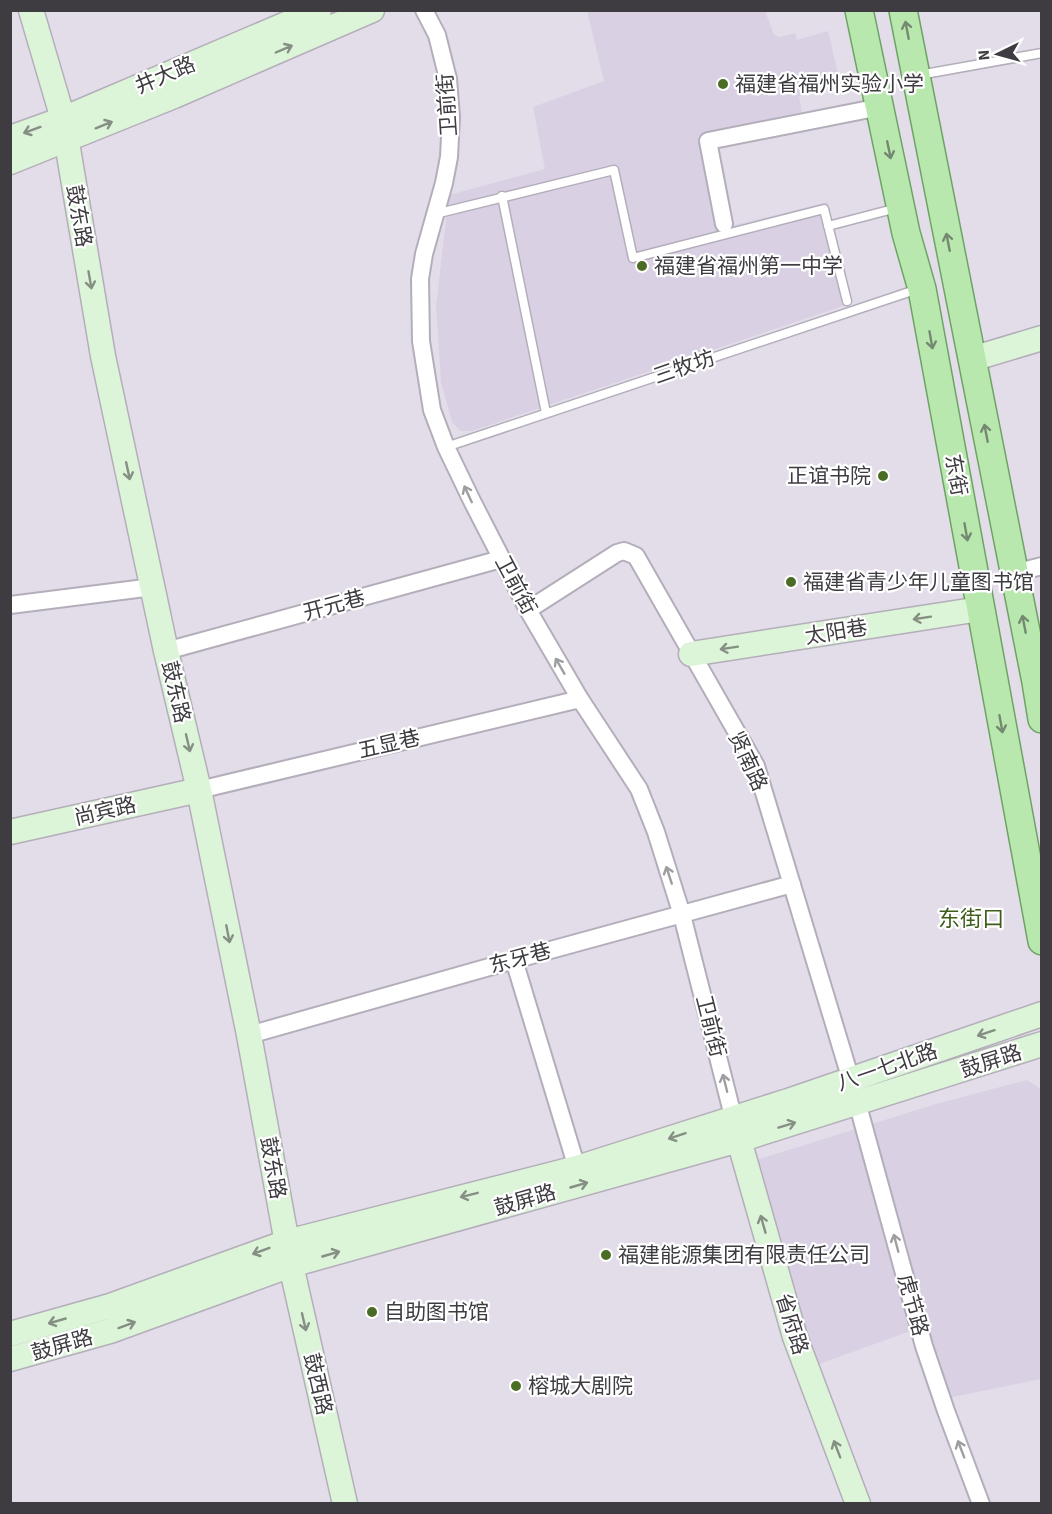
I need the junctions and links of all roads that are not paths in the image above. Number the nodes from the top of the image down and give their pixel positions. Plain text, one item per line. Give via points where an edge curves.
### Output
1 (32, 10) edge
2 (319, 10) edge
3 (372, 10) edge
4 (424, 10) edge
5 (859, 10) edge
6 (903, 10) edge
7 (1041, 53) edge
8 (916, 75) junction
9 (880, 107) junction
10 (65, 129) junction
11 (10, 138) edge
12 (10, 162) edge
13 (502, 196) junction
14 (900, 207) junction
15 (434, 214) junction
16 (724, 224) dead end
17 (828, 225) junction
18 (922, 289) junction
19 (847, 300) dead end
20 (1041, 338) edge
21 (972, 359) junction
22 (546, 413) junction
23 (446, 447) junction
24 (501, 559) junction
25 (1041, 566) edge
26 (1014, 573) junction
27 (153, 587) junction
28 (10, 605) edge
29 (980, 609) junction
30 (528, 610) junction
31 (166, 651) junction
32 (691, 654) junction
33 (1039, 681) edge
34 (580, 699) junction
35 (1041, 719) edge
36 (199, 789) junction
37 (10, 832) edge
38 (792, 884) junction
39 (682, 915) junction
40 (1041, 941) edge
41 (514, 960) junction
42 (1041, 1014) edge
43 (249, 1035) junction
44 (1041, 1044) edge
45 (854, 1091) junction
46 (736, 1129) junction
47 (578, 1168) junction
48 (287, 1242) junction
49 (291, 1265) junction
50 (10, 1334) edge
51 (10, 1359) edge
52 (345, 1503) edge
53 (858, 1503) edge
54 (981, 1503) edge

1 - 10 street, 鼓东路
2 - 10 street, 井大路
10 -> 3 street
4 - 15 street, 卫前街 via 437,34 448,80 451,117 449,157
5 - 9 main road, 东街
8 -> 6 main road, 东街
7 - 8 lane
21 -> 8 main road, 东街
9 -> 14 main road, 东街
9 - 16 street via 708,141
10 -> 11 street, 井大路
10 - 12 street
10 -> 27 street, 鼓东路 via 103,356
13 - 15 lane
13 - 17 lane via 614,170 633,258 824,209
13 - 22 lane
14 - 17 lane
14 - 18 main road, 东街
15 - 23 street, 卫前街 via 420,279 420,332 432,410
17 - 19 lane
18 - 22 lane, 三牧坊
18 -> 29 main road, 东街
20 - 21 street
26 -> 21 main road, 东街
22 - 23 lane, 三牧坊
24 -> 23 street, 卫前街
24 - 30 street, 卫前街
24 - 31 street, 开元巷
25 - 26 street
33 -> 26 main road, 东街
27 - 28 street
27 - 31 street, 鼓东路
29 -> 32 street, 太阳巷
29 -> 40 main road, 东街
30 - 32 street, 贤南路 via 624,551 636,556
34 -> 30 street, 卫前街
31 -> 36 street, 鼓东路
32 - 38 street, 贤南路 via 756,766
33 - 35 main road, 东街
34 - 36 street, 五显巷
39 -> 34 street, 卫前街 via 639,789
36 - 37 street, 尚宾路
36 -> 43 street, 鼓东路
38 - 39 street, 东牙巷
38 - 45 street, 贤南路
39 - 41 street, 东牙巷
46 -> 39 street, 卫前街
41 - 43 street, 东牙巷
41 - 47 street
42 -> 45 street, 八一七北路
43 - 48 street, 鼓东路
44 - 45 street, 鼓屏路
45 - 46 street, 鼓屏路
54 -> 45 street, 虎节路 via 924,1346
46 -> 47 street, 鼓屏路
49 -> 46 street, 鼓屏路
53 -> 46 street, 省府路 via 795,1337
47 -> 48 street, 鼓屏路
48 - 49 street, 鼓东路
48 -> 50 street, 鼓屏路 via 110,1306
51 -> 49 street, 鼓屏路 via 110,1331
49 -> 52 street, 鼓西路

